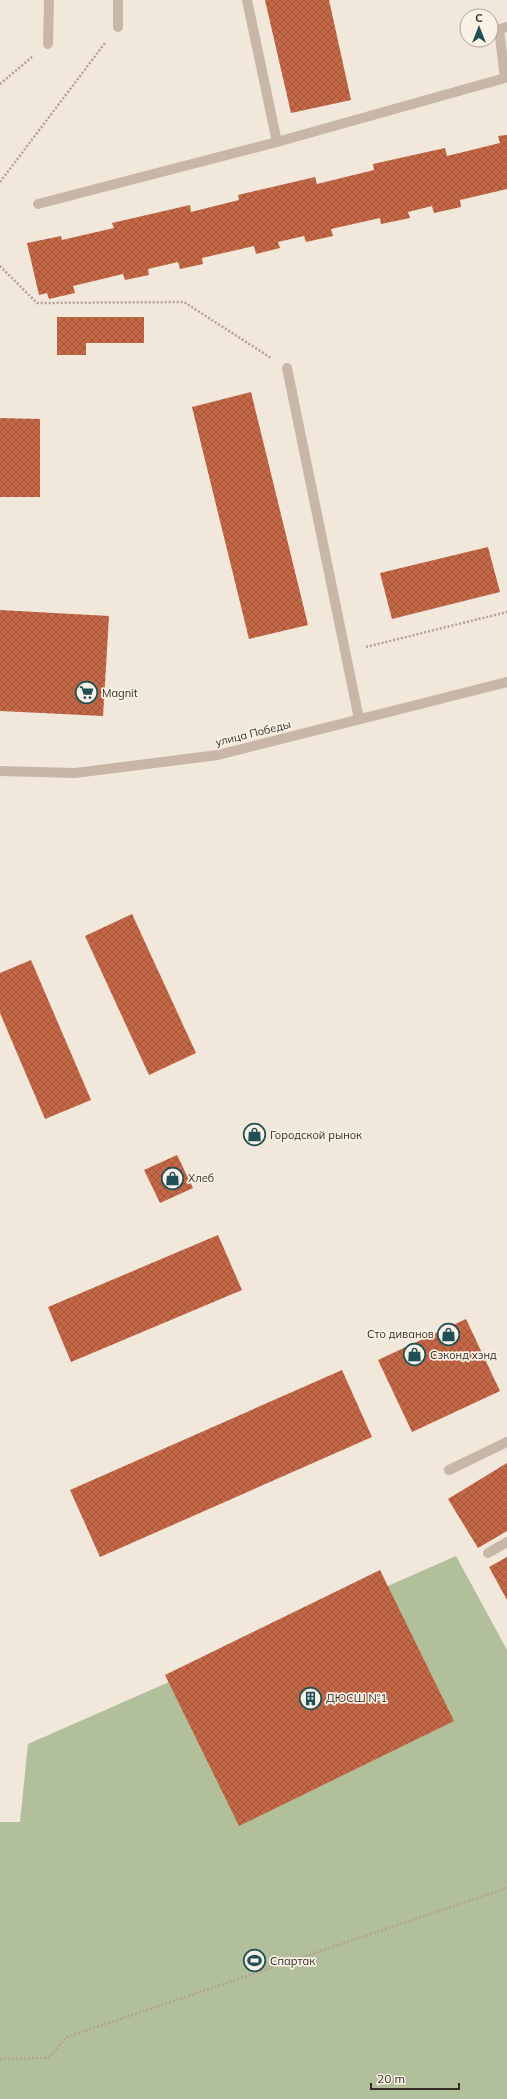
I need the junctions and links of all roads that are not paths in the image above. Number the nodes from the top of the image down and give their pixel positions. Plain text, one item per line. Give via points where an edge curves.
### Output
1 (49, 0) edge
2 (118, 0) edge
3 (247, 0) edge
4 (118, 27) road end
5 (507, 27) edge
6 (48, 44) road end
7 (277, 142) junction
8 (38, 204) dead end
9 (287, 368) road end
10 (507, 682) edge
11 (359, 719) junction
12 (0, 770) edge
13 (507, 1442) edge
14 (449, 1470) dead end
15 (507, 1542) edge
16 (488, 1553) dead end

1 - 6 street
2 - 4 street
3 - 7 street
5 - 7 street via 499,29 505,78
7 - 8 street
9 - 11 street
10 - 11 street, улица Победы
11 - 12 street, улица Победы via 218,754 75,773
13 - 14 street
15 - 16 street

